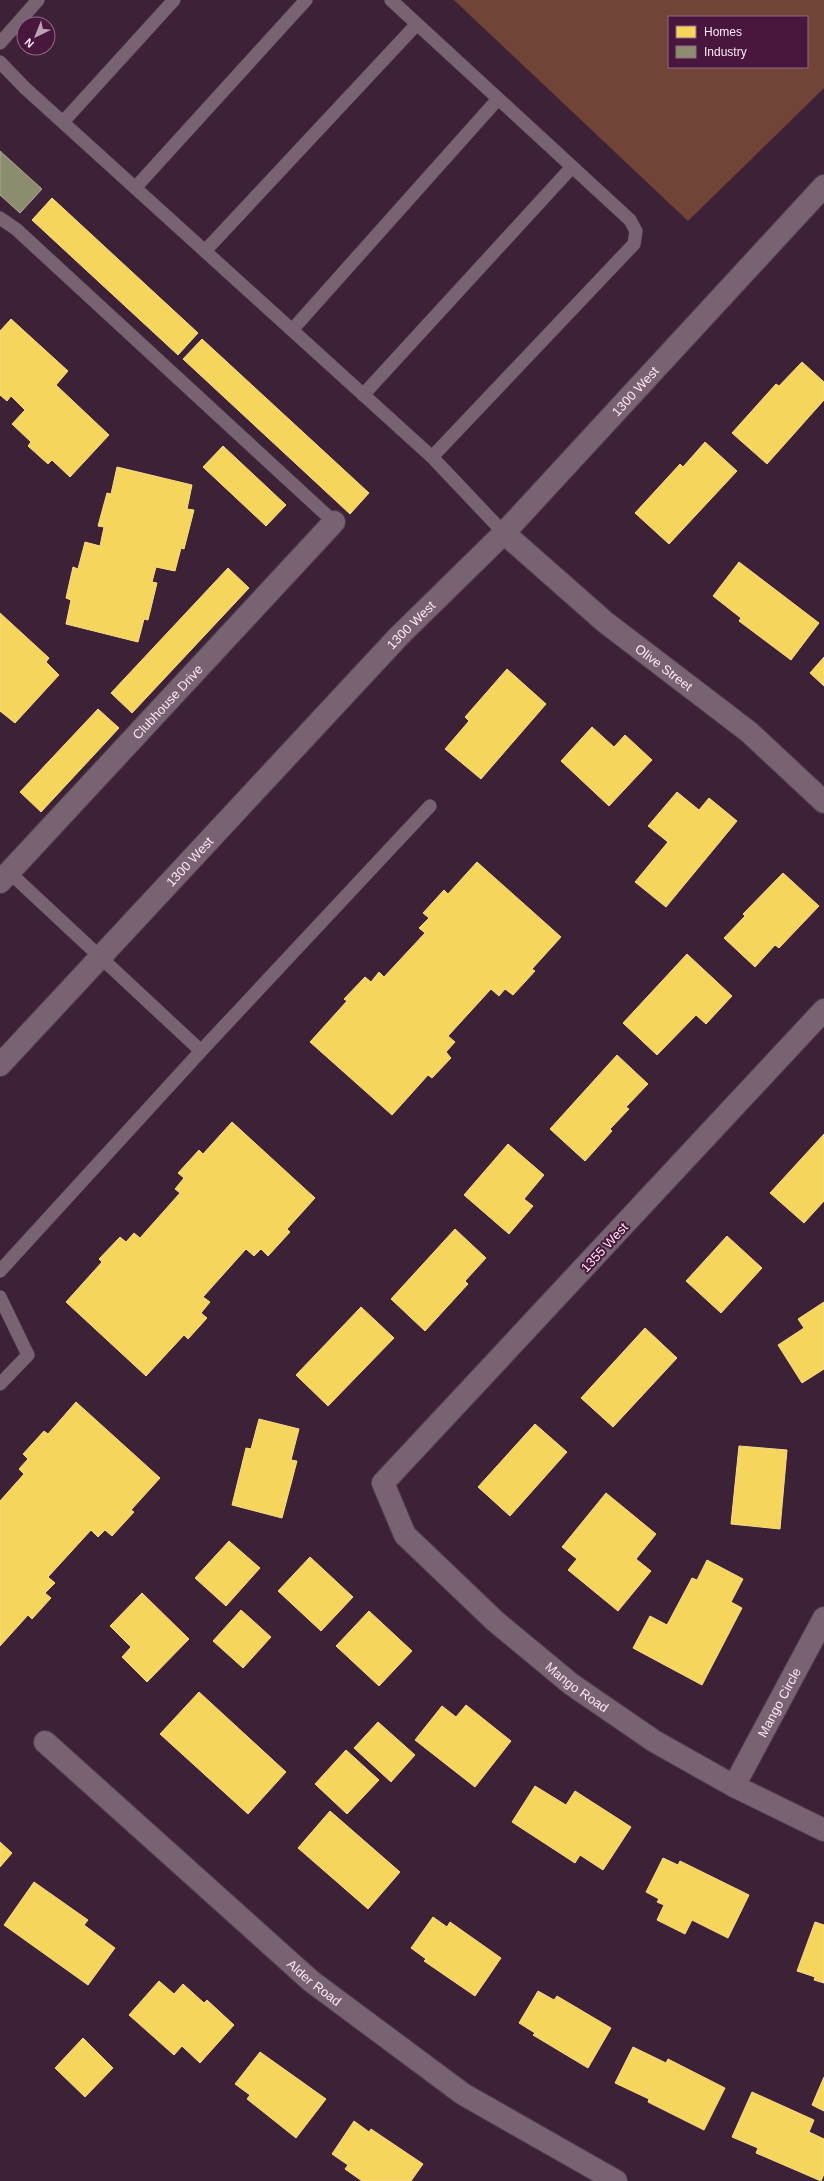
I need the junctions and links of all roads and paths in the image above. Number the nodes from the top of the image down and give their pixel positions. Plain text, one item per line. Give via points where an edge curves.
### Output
1 (38, 0) edge
2 (174, 0) edge
3 (306, 0) edge
4 (391, 0) edge
5 (417, 24) junction
6 (0, 43) edge
7 (0, 62) edge
8 (498, 99) junction
9 (63, 122) junction
10 (572, 167) junction
11 (824, 186) edge
12 (135, 188) junction
13 (0, 218) edge
14 (205, 251) junction
15 (292, 330) junction
16 (363, 395) junction
17 (432, 458) junction
18 (334, 522) joint
19 (504, 533) junction
20 (824, 802) edge
21 (430, 806) dead end
22 (4, 877) edge
23 (100, 957) junction
24 (824, 1010) edge
25 (201, 1051) junction
26 (0, 1065) edge
27 (0, 1271) edge
28 (0, 1297) edge
29 (0, 1384) edge
30 (384, 1483) joint
31 (824, 1618) edge
32 (44, 1742) dead end
33 (734, 1786) junction
34 (824, 1830) edge
35 (616, 2181) edge

1 - 6 lane
2 - 9 lane
3 - 12 lane
4 - 5 lane
5 - 8 lane
5 - 14 lane
7 - 9 lane
8 - 10 lane
8 - 15 lane
9 - 12 lane
10 - 16 lane
10 - 17 lane via 630,220 636,230 634,244
11 - 19 street, 1300 West
12 - 14 lane
13 - 18 lane via 16,229
14 - 15 lane
15 - 16 lane
16 - 17 lane
17 - 19 lane
18 - 22 street, Clubhouse Drive
19 - 20 street, Olive Street via 605,622 749,732
19 - 23 street, 1300 West via 399,636
21 - 25 lane
22 - 23 lane
23 - 25 lane
23 - 26 street, 1300 West
24 - 30 street, 1355 West
25 - 27 lane
28 - 29 lane via 28,1355
30 - 33 street, Mango Road via 404,1535 532,1653 612,1714
31 - 33 street, Mango Circle
32 - 35 street, Alder Road via 311,1982 463,2094
33 - 34 street, Mango Road

